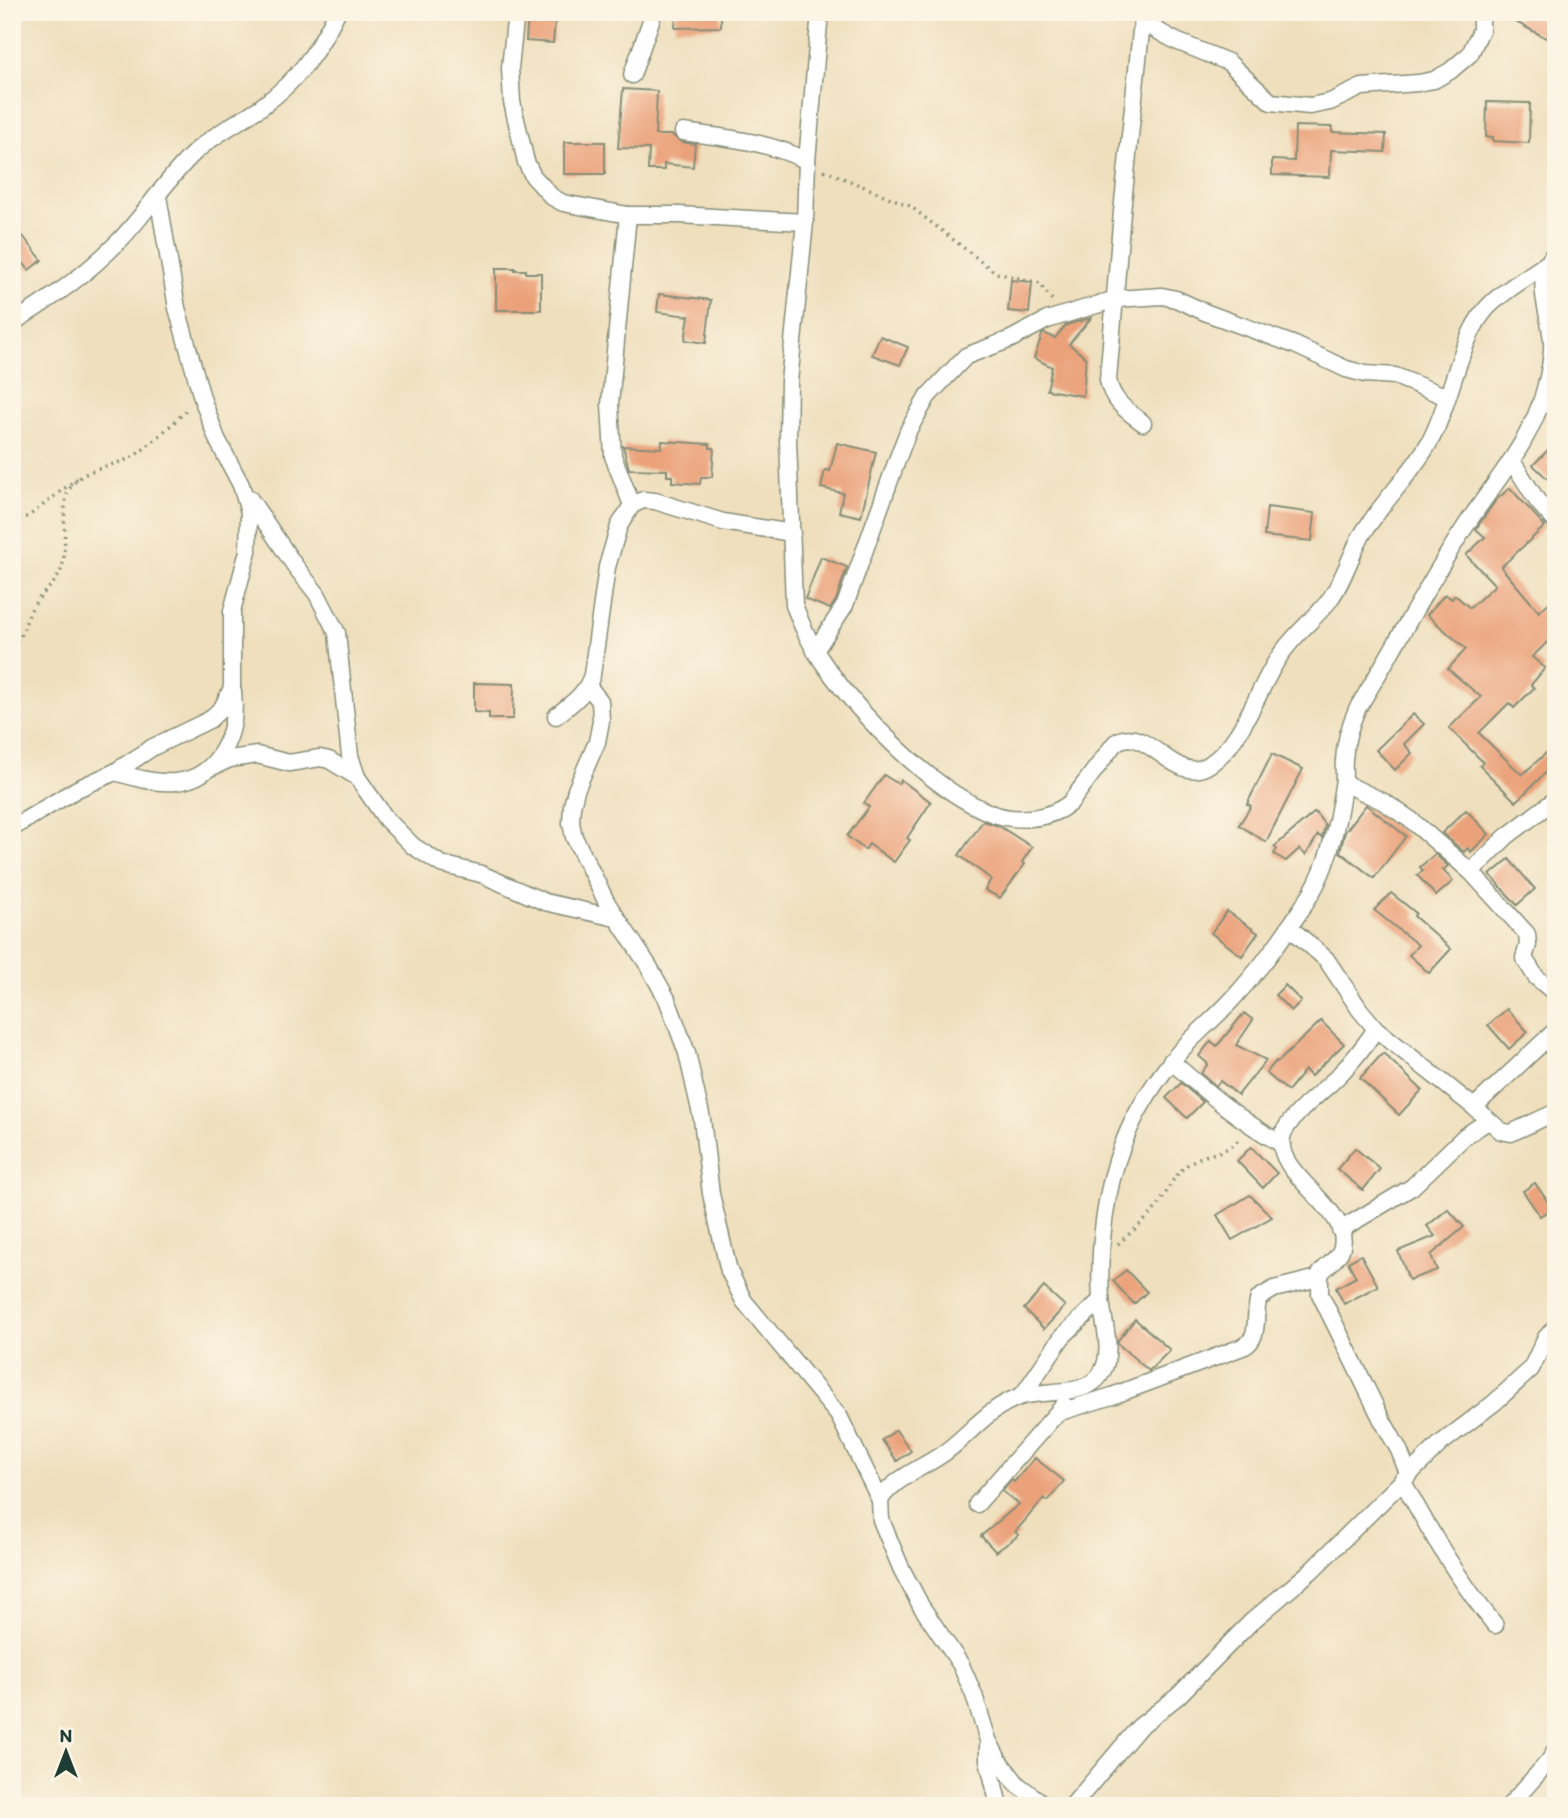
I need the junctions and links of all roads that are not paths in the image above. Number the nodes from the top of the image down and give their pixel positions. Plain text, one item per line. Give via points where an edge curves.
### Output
1 (337, 12) edge
2 (516, 12) edge
3 (654, 12) edge
4 (820, 12) edge
5 (1481, 12) edge
6 (1142, 17) edge
7 (632, 75) dead end
8 (683, 132) dead end
9 (807, 161) junction
10 (158, 196) junction
11 (628, 215) junction
12 (805, 222) junction
13 (1556, 250) edge
14 (1546, 264) junction
15 (1116, 299) junction
16 (12, 323) edge
17 (1554, 345) edge
18 (1447, 397) junction
19 (1143, 423) dead end
20 (1511, 461) junction
21 (240, 485) junction
22 (632, 505) junction
23 (1556, 522) edge
24 (792, 533) junction
25 (815, 651) junction
26 (589, 686) junction
27 (232, 688) junction
28 (556, 716) dead end
29 (212, 767) junction
30 (115, 772) junction
31 (357, 777) junction
32 (1344, 783) junction
33 (1556, 799) edge
34 (12, 828) edge
35 (1471, 872) junction
36 (616, 918) junction
37 (1289, 927) junction
38 (1556, 995) edge
39 (1377, 1029) junction
40 (1556, 1030) edge
41 (1171, 1062) junction
42 (1474, 1107) junction
43 (1556, 1112) edge
44 (1489, 1121) junction
45 (1282, 1144) junction
46 (1340, 1230) junction
47 (1318, 1278) junction
48 (1101, 1300) junction
49 (1556, 1326) edge
50 (1075, 1389) junction
51 (1022, 1396) junction
52 (1060, 1412) junction
53 (1405, 1477) junction
54 (880, 1500) junction
55 (977, 1504) dead end
56 (1495, 1625) dead end
57 (988, 1740) junction
58 (1556, 1750) edge
59 (999, 1806) edge
60 (1046, 1806) edge
61 (1072, 1806) edge
62 (1508, 1806) edge

1 - 10 street via 299,75 197,150
2 - 11 street via 510,92 533,176 563,202
3 - 7 street
4 - 9 street
5 - 6 street via 1481,30 1470,54 1434,80 1362,88 1310,106 1271,102 1228,62 1177,41
6 - 15 street
8 - 9 street via 769,145
9 - 12 street
10 - 16 street via 84,274
10 - 21 street via 177,308 202,398
11 - 12 street
11 - 22 street via 610,404 613,456
12 - 24 street via 789,382
13 - 14 street
14 - 17 street via 1542,282
14 - 18 street via 1485,311
15 - 18 street via 1176,299 1346,369 1395,376
15 - 19 street via 1110,393
15 - 25 street via 1060,316 966,356 929,396 909,429 845,605
17 - 20 street via 1545,392 1528,435
18 - 25 street via 1430,441 1359,540 1330,599 1277,659 1243,724 1210,765 1187,769 1138,740 1125,738 1115,743 1061,811 1031,818 990,813 957,794 893,744 864,715
20 - 23 street
20 - 32 street via 1463,529 1357,709 1346,742
21 - 27 street via 250,527 232,611
21 - 31 street via 317,594 337,633 350,756
22 - 24 street via 655,501 723,522
22 - 26 street via 619,526 607,567
24 - 25 street via 794,605
26 - 28 street
26 - 36 street via 600,701 601,721 576,790 571,823 580,851
27 - 29 street via 231,732
27 - 30 street via 222,708 208,720
29 - 30 street via 200,776 176,782 141,780
29 - 31 street via 257,755 289,762 320,758
30 - 34 street
31 - 36 street via 397,830 441,864 481,874 545,902
32 - 35 street via 1411,820
32 - 37 street via 1325,861
33 - 35 street via 1506,836
35 - 38 street via 1527,934 1524,958
36 - 54 street via 667,999 687,1053 729,1271 744,1301 839,1416
37 - 39 street via 1326,959
37 - 41 street via 1237,995
39 - 42 street
39 - 45 street via 1357,1056 1287,1127
40 - 42 street
41 - 45 street via 1250,1125
41 - 48 street via 1143,1104 1116,1164 1105,1210
42 - 44 street
43 - 44 street via 1511,1133
44 - 46 street via 1465,1136 1412,1187
45 - 46 street via 1289,1163 1324,1203
46 - 47 street via 1341,1253
47 - 52 street via 1274,1289 1259,1298 1254,1336 1245,1346
47 - 53 street via 1320,1294 1399,1450
48 - 50 street via 1106,1363 1096,1381
48 - 51 street via 1062,1337
49 - 53 street via 1531,1369
50 - 51 street
50 - 52 street
51 - 54 street via 979,1421
52 - 55 street
53 - 56 street via 1438,1546
53 - 61 street via 1178,1696 1139,1727
54 - 57 street via 881,1520 901,1568 961,1665
57 - 59 street
57 - 60 street via 1009,1776
58 - 62 street

